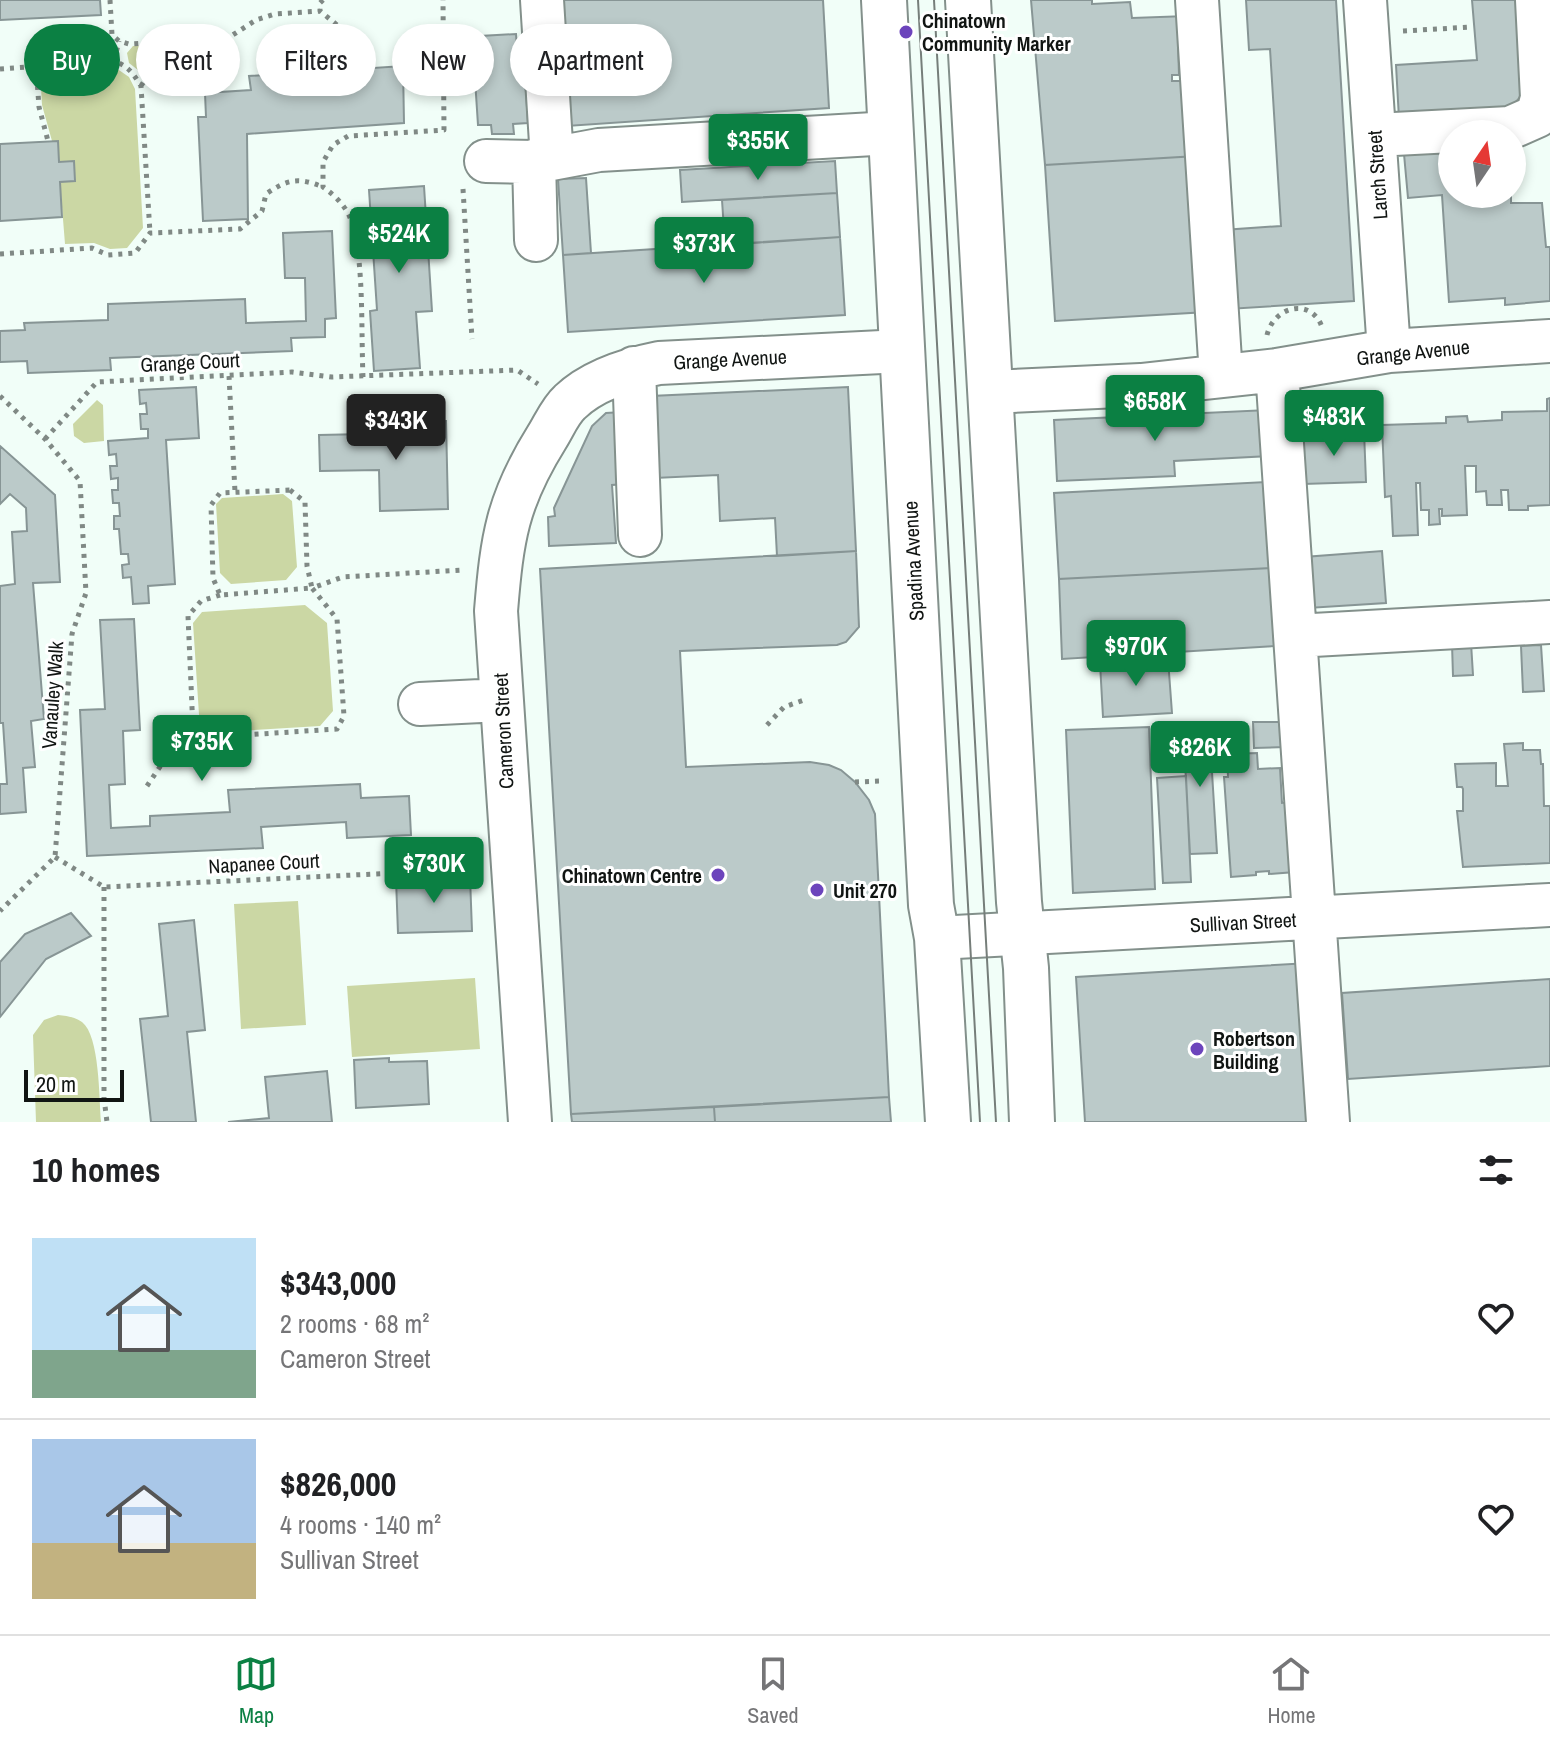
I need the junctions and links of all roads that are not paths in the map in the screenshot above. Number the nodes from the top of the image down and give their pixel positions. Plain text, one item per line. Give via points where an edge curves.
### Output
1 (542, 0) edge
2 (884, 0) edge
3 (968, 0) edge
4 (1197, 0) edge
5 (1537, 0) edge
6 (1378, 16) edge
7 (891, 133) junction
8 (1375, 135) junction
9 (543, 160) junction
10 (477, 169) road end
11 (536, 240) dead end
12 (1550, 341) edge
13 (902, 351) junction
14 (1389, 351) junction
15 (1271, 357) junction
16 (634, 368) junction
17 (1221, 376) junction
18 (990, 392) junction
19 (555, 395) joint
20 (640, 535) dead end
21 (1550, 622) edge
22 (1295, 636) junction
23 (501, 700) junction
24 (420, 704) dead end
25 (1550, 905) edge
26 (1314, 918) junction
27 (1022, 934) junction
28 (937, 938) junction
29 (530, 1122) edge
30 (948, 1122) edge
31 (1032, 1122) edge
32 (1328, 1122) edge

1 - 9 street
2 - 7 main road, Spadina Avenue
3 - 18 main road
4 - 17 street
5 - 8 street via 1542,98 1537,116 1510,128
6 - 8 street, Larch Street
7 - 9 street via 599,150
7 - 13 main road, Spadina Avenue
8 - 14 street, Larch Street
9 - 10 street
9 - 11 street
12 - 14 street, Grange Avenue
13 - 16 street, Grange Avenue
13 - 28 main road, Spadina Avenue via 930,890
14 - 15 street, Grange Avenue
15 - 17 street, Grange Avenue
15 - 22 street
16 - 19 street, Grange Avenue
16 - 20 street
17 - 18 street, Grange Avenue
18 - 27 main road
19 - 23 street, Cameron Street via 501,545 496,611
21 - 22 street
22 - 26 street
23 - 24 street
23 - 29 street, Cameron Street
25 - 26 street, Sullivan Street
26 - 27 street, Sullivan Street
26 - 32 street
27 - 28 street, Sullivan Street
27 - 31 main road
28 - 30 main road, Spadina Avenue

